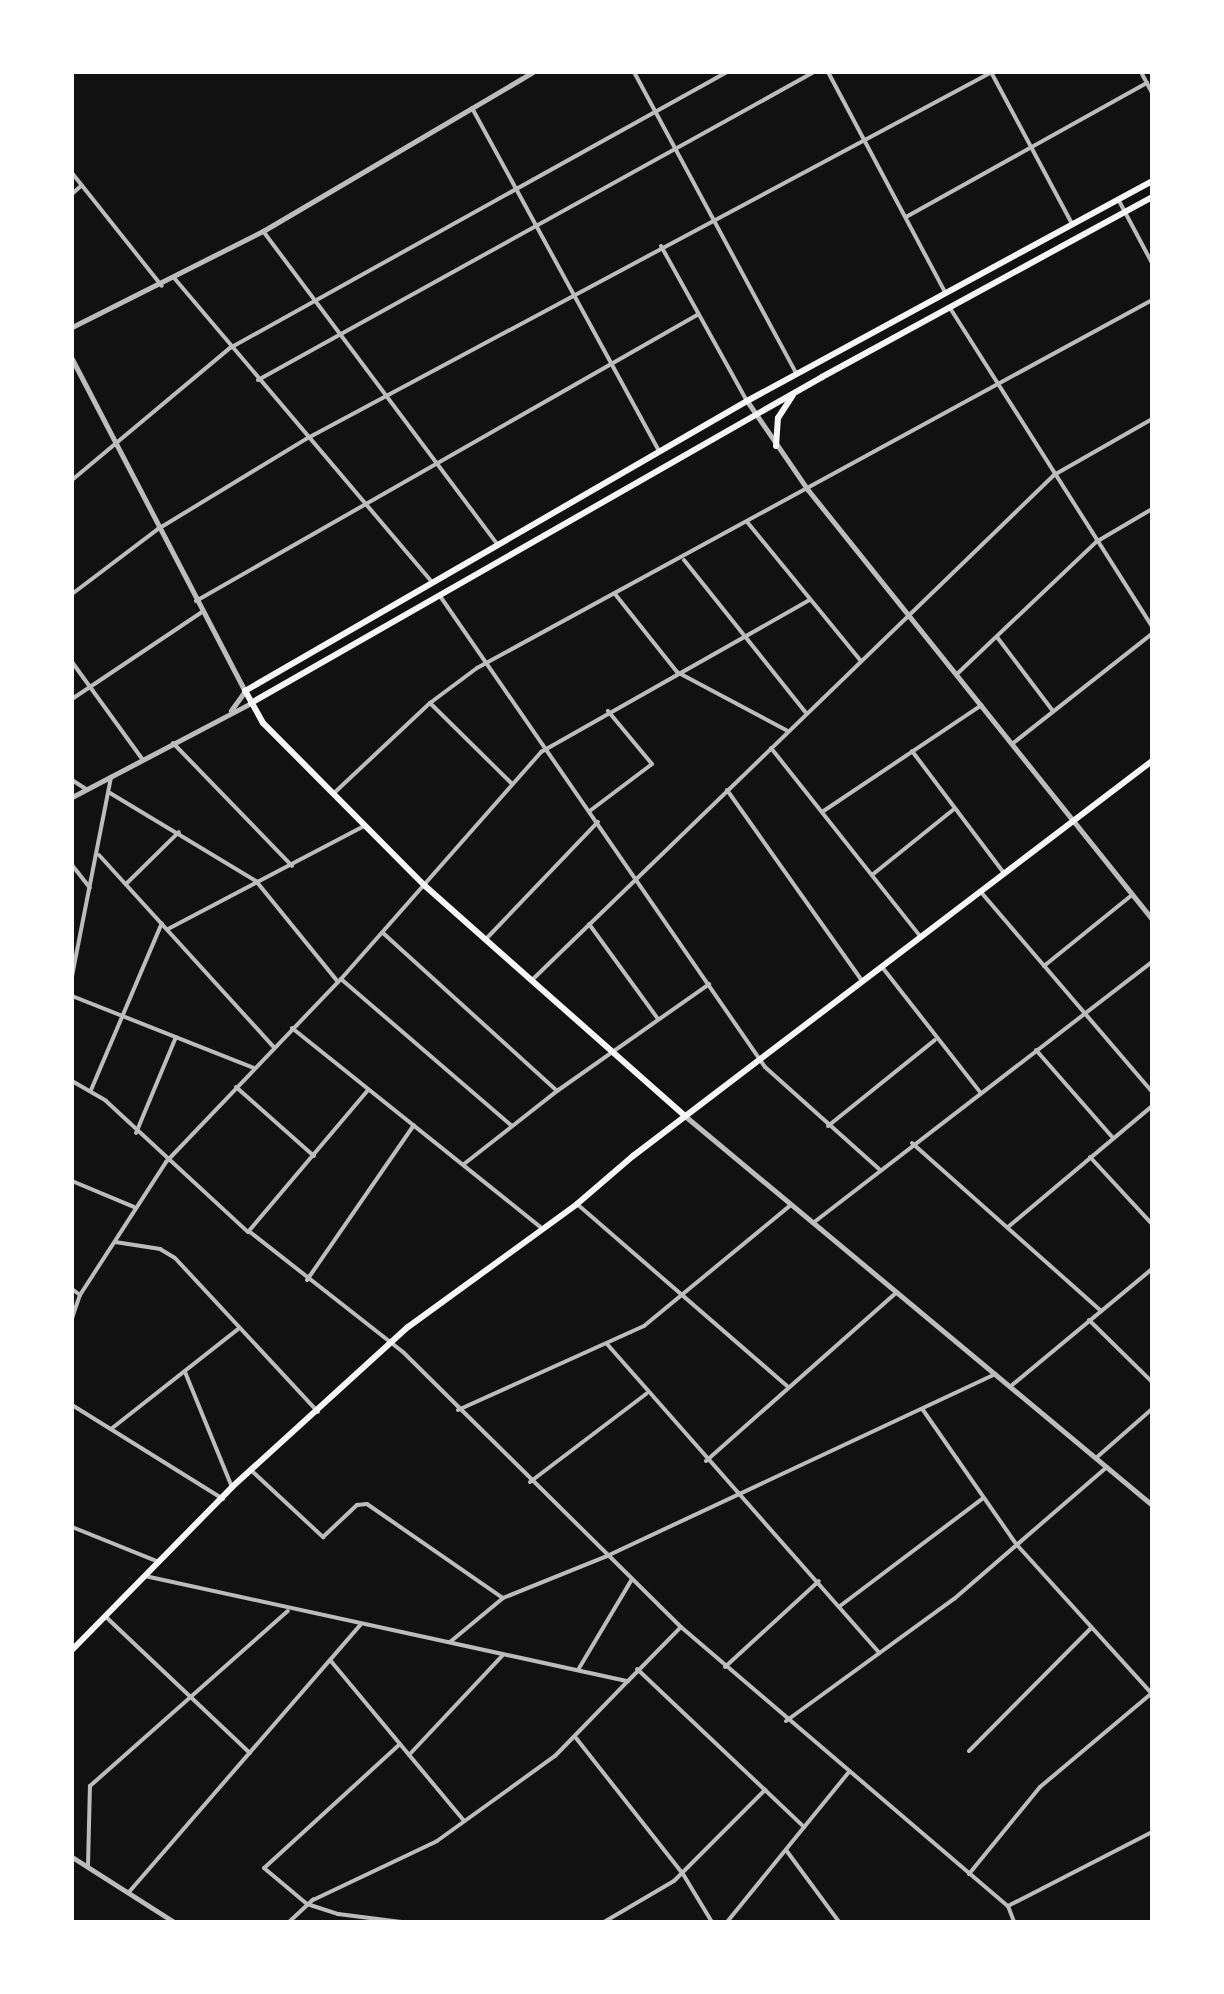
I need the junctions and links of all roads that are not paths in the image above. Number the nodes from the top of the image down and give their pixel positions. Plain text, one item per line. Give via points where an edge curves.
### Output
1 (533, 72) edge
2 (634, 72) edge
3 (727, 72) edge
4 (814, 72) edge
5 (828, 72) edge
6 (991, 72) edge
7 (1141, 72) edge
8 (1147, 83) junction
9 (1152, 93) edge
10 (471, 106) junction
11 (655, 112) junction
12 (864, 139) junction
13 (1030, 146) junction
14 (675, 149) junction
15 (72, 173) edge
16 (1152, 181) edge
17 (82, 185) junction
18 (515, 188) junction
19 (72, 194) edge
20 (1152, 197) edge
21 (1118, 199) junction
22 (1125, 213) junction
23 (906, 217) junction
24 (711, 219) junction
25 (1072, 224) junction
26 (535, 226) junction
27 (263, 231) junction
28 (661, 246) junction
29 (1152, 263) edge
30 (175, 279) junction
31 (162, 286) junction
32 (945, 292) junction
33 (573, 294) junction
34 (315, 299) junction
35 (1152, 300) edge
36 (950, 308) junction
37 (697, 315) junction
38 (72, 327) edge
39 (340, 332) junction
40 (853, 343) junction
41 (230, 348) junction
42 (861, 355) junction
43 (72, 359) edge
44 (609, 362) junction
45 (797, 374) junction
46 (258, 380) junction
47 (997, 384) junction
48 (795, 393) junction
49 (386, 394) junction
50 (747, 401) junction
51 (756, 415) junction
52 (1152, 419) edge
53 (306, 439) junction
54 (114, 445) junction
55 (776, 446) junction
56 (659, 451) junction
57 (437, 461) junction
58 (1054, 475) junction
59 (72, 480) edge
60 (808, 490) junction
61 (363, 501) junction
62 (1152, 509) edge
63 (748, 523) junction
64 (158, 529) junction
65 (1096, 542) junction
66 (498, 545) junction
67 (684, 560) junction
68 (432, 582) junction
69 (72, 594) edge
70 (439, 594) junction
71 (615, 594) junction
72 (810, 600) junction
73 (196, 601) junction
74 (202, 612) junction
75 (908, 613) junction
76 (1152, 626) edge
77 (1152, 634) edge
78 (997, 637) junction
79 (745, 638) junction
80 (860, 660) junction
81 (72, 662) edge
82 (488, 662) junction
83 (677, 672) junction
84 (957, 674) junction
85 (90, 687) junction
86 (245, 691) junction
87 (72, 699) edge
88 (251, 703) junction
89 (430, 703) junction
90 (982, 705) junction
91 (231, 710) junction
92 (608, 711) junction
93 (1054, 712) junction
94 (806, 713) junction
95 (788, 731) junction
96 (173, 743) junction
97 (1012, 744) junction
98 (547, 747) junction
99 (771, 748) junction
100 (912, 751) junction
101 (143, 760) junction
102 (1152, 761) edge
103 (111, 777) junction
104 (72, 780) edge
105 (512, 784) junction
106 (86, 789) junction
107 (727, 790) junction
108 (110, 793) junction
109 (333, 794) junction
110 (72, 797) edge
111 (954, 809) junction
112 (590, 811) junction
113 (822, 812) junction
114 (1075, 821) junction
115 (598, 822) junction
116 (364, 826) junction
117 (179, 832) junction
118 (99, 855) junction
119 (72, 865) edge
120 (292, 866) junction
121 (1004, 873) junction
122 (872, 875) junction
123 (637, 877) junction
124 (256, 881) junction
125 (126, 884) junction
126 (425, 886) junction
127 (90, 888) junction
128 (980, 891) junction
129 (1133, 894) junction
130 (1152, 919) edge
131 (162, 922) junction
132 (589, 924) junction
133 (168, 929) junction
134 (383, 933) junction
135 (922, 937) junction
136 (484, 940) junction
137 (1152, 962) edge
138 (1044, 966) junction
139 (882, 967) junction
140 (72, 976) edge
141 (340, 980) junction
142 (531, 981) junction
143 (862, 982) junction
144 (709, 984) junction
145 (72, 996) edge
146 (1084, 1014) junction
147 (123, 1016) junction
148 (659, 1019) junction
149 (292, 1028) junction
150 (176, 1037) junction
151 (936, 1040) junction
152 (274, 1047) junction
153 (1036, 1050) junction
154 (611, 1052) junction
155 (759, 1059) junction
156 (254, 1068) junction
157 (72, 1081) edge
158 (236, 1087) junction
159 (91, 1090) junction
160 (368, 1090) junction
161 (557, 1091) junction
162 (980, 1092) junction
163 (1152, 1092) edge
164 (1152, 1106) edge
165 (685, 1116) junction
166 (414, 1125) junction
167 (511, 1125) junction
168 (828, 1126) junction
169 (136, 1133) junction
170 (1113, 1138) junction
171 (912, 1143) junction
172 (314, 1156) junction
173 (1090, 1157) junction
174 (166, 1162) junction
175 (464, 1164) junction
176 (879, 1169) junction
177 (72, 1181) edge
178 (577, 1204) junction
179 (791, 1205) junction
180 (134, 1207) junction
181 (813, 1223) junction
182 (1152, 1224) edge
183 (540, 1227) junction
184 (1008, 1227) junction
185 (250, 1232) junction
186 (115, 1242) junction
187 (1152, 1269) edge
188 (307, 1280) junction
189 (72, 1289) edge
190 (897, 1292) junction
191 (80, 1295) junction
192 (678, 1295) junction
193 (74, 1307) edge
194 (1100, 1310) junction
195 (72, 1318) edge
196 (1089, 1320) junction
197 (239, 1328) junction
198 (391, 1343) junction
199 (607, 1344) junction
200 (185, 1372) junction
201 (995, 1374) junction
202 (1152, 1382) edge
203 (1011, 1386) junction
204 (788, 1387) junction
205 (647, 1394) junction
206 (72, 1405) edge
207 (1152, 1409) edge
208 (458, 1410) junction
209 (923, 1410) junction
210 (318, 1412) junction
211 (111, 1429) junction
212 (1096, 1458) junction
213 (706, 1461) junction
214 (1107, 1467) junction
215 (253, 1472) junction
216 (530, 1482) junction
217 (232, 1487) junction
218 (736, 1497) junction
219 (224, 1499) junction
220 (983, 1499) junction
221 (1152, 1505) edge
222 (72, 1527) edge
223 (1017, 1545) junction
224 (607, 1556) junction
225 (159, 1562) junction
226 (145, 1576) junction
227 (632, 1579) junction
228 (819, 1581) junction
229 (503, 1598) junction
230 (840, 1606) junction
231 (288, 1611) junction
232 (106, 1616) junction
233 (360, 1625) junction
234 (681, 1627) junction
235 (1091, 1628) junction
236 (450, 1642) junction
237 (72, 1650) edge
238 (879, 1653) junction
239 (502, 1656) junction
240 (330, 1659) junction
241 (725, 1667) junction
242 (637, 1669) junction
243 (578, 1670) junction
244 (628, 1681) junction
245 (1152, 1693) edge
246 (190, 1697) junction
247 (786, 1721) junction
248 (576, 1738) junction
249 (400, 1744) junction
250 (969, 1751) dead end
251 (250, 1753) junction
252 (409, 1755) junction
253 (848, 1773) junction
254 (765, 1790) junction
255 (464, 1821) junction
256 (804, 1828) junction
257 (1152, 1832) edge
258 (786, 1850) junction
259 (72, 1857) edge
260 (88, 1868) junction
261 (683, 1874) junction
262 (969, 1874) junction
263 (128, 1893) junction
264 (307, 1904) junction
265 (1008, 1906) junction
266 (174, 1922) edge
267 (289, 1922) edge
268 (402, 1922) edge
269 (604, 1922) edge
270 (712, 1922) edge
271 (727, 1922) edge
272 (839, 1922) edge
273 (1014, 1922) edge

1 - 10 street
2 - 11 street
3 - 11 street
4 - 14 street
5 - 12 street
6 - 12 street
6 - 13 street
7 - 8 street
8 - 9 street
8 - 13 street
10 - 18 street
10 - 27 street
11 - 14 street
11 - 18 street
12 - 23 street
12 - 24 street
13 - 23 street
13 - 25 street
14 - 24 street
14 - 26 street
15 - 17 street
16 - 21 main road
17 - 19 street
17 - 31 street
18 - 26 street
18 - 34 street
20 - 22 main road
21 - 22 street
21 - 25 main road
22 - 29 street
22 - 36 main road
23 - 32 street
24 - 28 street
24 - 45 street
25 - 32 main road
26 - 33 street
26 - 39 street
27 - 30 street
27 - 34 street
28 - 33 street
28 - 37 street
30 - 31 street
30 - 41 street
31 - 38 street
32 - 40 main road
33 - 44 street
33 - 49 street
34 - 39 street
34 - 41 street
35 - 47 street
36 - 42 main road
36 - 47 street
37 - 44 street
37 - 50 street
39 - 46 street
39 - 49 street
40 - 42 main road
40 - 45 main road
41 - 46 street
41 - 54 street
42 - 48 main road
43 - 54 street
44 - 56 street
44 - 57 street
45 - 50 main road
46 - 53 street
47 - 58 street
47 - 60 street
48 - 51 main road
48 - 55 main road via 778,418
49 - 53 street
49 - 57 street
50 - 51 street
50 - 56 main road
51 - 55 street
51 - 70 main road
52 - 58 street
53 - 61 street
53 - 64 street
54 - 59 street
54 - 64 street
55 - 60 street
56 - 66 main road
57 - 61 street
57 - 66 street
58 - 65 street
58 - 75 street
60 - 63 street
60 - 75 street
61 - 68 street
61 - 73 street
62 - 65 street
63 - 67 street
63 - 72 street
64 - 69 street
64 - 73 street
65 - 76 street
65 - 78 street
66 - 68 main road
67 - 71 street
67 - 79 street
68 - 86 main road
70 - 82 street
70 - 88 main road
71 - 82 street
71 - 83 street
72 - 79 street
72 - 80 street
73 - 74 street
74 - 85 street
74 - 86 street
75 - 80 street
75 - 84 street
77 - 93 street
78 - 84 street
78 - 93 street
79 - 83 street
79 - 94 street
80 - 94 street
81 - 85 street
82 - 89 street
82 - 98 street
83 - 92 street
83 - 95 street
84 - 90 street
85 - 87 street
85 - 101 street
86 - 88 main road
86 - 91 street
88 - 91 street
88 - 109 main road via 263,723
89 - 105 street
89 - 109 street
90 - 97 street
90 - 100 street
91 - 96 street
92 - 98 street
92 - 112 street via 652,764
93 - 97 street
94 - 95 street
95 - 99 street
96 - 101 street
96 - 120 street
97 - 114 street
98 - 105 street
98 - 112 street
99 - 107 street
99 - 113 street
100 - 111 street
100 - 113 street
101 - 103 street
102 - 114 main road
103 - 106 street
103 - 108 street
104 - 106 street
105 - 126 street
106 - 110 street
107 - 123 street
107 - 143 street
108 - 117 street
108 - 118 street
109 - 116 main road
111 - 121 street
111 - 122 street
112 - 115 street
113 - 122 street
114 - 121 main road
114 - 129 street
115 - 123 street
115 - 136 street
116 - 120 street
116 - 126 main road
117 - 124 street
117 - 125 street
118 - 125 street
118 - 127 street
119 - 127 street
120 - 124 street
121 - 128 main road
122 - 135 street
123 - 132 street
123 - 144 street
124 - 133 street
124 - 141 street
125 - 131 street
126 - 134 street
126 - 136 main road
127 - 140 street
128 - 135 main road
128 - 138 street
129 - 130 street
129 - 138 street
131 - 133 street
131 - 147 street
132 - 142 street
132 - 148 street
133 - 152 street
134 - 141 street
134 - 161 street
135 - 139 main road
136 - 142 main road
137 - 146 street
138 - 146 street
139 - 143 main road
139 - 151 street
141 - 149 street
141 - 167 street
142 - 154 main road
143 - 155 main road
144 - 148 street
144 - 155 street
145 - 147 street
146 - 153 street
146 - 163 street
147 - 150 street
147 - 159 street
148 - 154 street
149 - 152 street
149 - 160 street
150 - 156 street
150 - 169 street
151 - 162 street
151 - 168 street
152 - 156 street
153 - 162 street
153 - 170 street
154 - 161 street
154 - 165 main road
155 - 165 main road
155 - 168 street
156 - 158 street
157 - 159 street
158 - 172 street
158 - 174 street
159 - 169 street
160 - 166 street
160 - 172 street
161 - 167 street
162 - 171 street
164 - 170 street
165 - 178 main road
165 - 179 street
166 - 175 street
166 - 188 street
167 - 175 street
168 - 176 street
169 - 174 street
170 - 173 street
171 - 176 street
171 - 184 street
172 - 185 street
173 - 182 street
173 - 184 street
174 - 180 street
174 - 185 street
175 - 183 street
176 - 181 street
177 - 180 street
178 - 183 main road
178 - 192 street
179 - 181 street
179 - 192 street
180 - 186 street
181 - 190 street
183 - 198 main road
184 - 194 street
185 - 188 street
186 - 191 street
186 - 197 street via 167,1252
187 - 194 street
188 - 198 street
189 - 191 street
190 - 201 street
190 - 204 street
191 - 193 street
192 - 199 street via 644,1326
192 - 204 street
193 - 195 street
194 - 196 street
196 - 202 street
196 - 203 street
197 - 200 street
197 - 210 street
198 - 208 street
198 - 210 main road
199 - 205 street
199 - 208 street
200 - 211 street
200 - 217 street
201 - 203 street
201 - 209 street
203 - 212 street
204 - 213 street
205 - 213 street
205 - 216 street
206 - 211 street
207 - 212 street
208 - 216 street
209 - 218 street
209 - 220 street
210 - 215 main road
211 - 219 street
212 - 214 street
213 - 218 street
214 - 221 street
214 - 223 street
215 - 217 main road
215 - 229 street via 319,1535 327,1535 357,1505 367,1504
216 - 224 street
217 - 219 main road
218 - 224 street
218 - 228 street
219 - 225 main road
220 - 223 street
220 - 230 street
222 - 225 street
223 - 235 street
223 - 238 street
224 - 227 street
224 - 229 street
225 - 226 main road
226 - 231 street
226 - 232 main road
227 - 234 street
227 - 243 street
228 - 230 street
228 - 241 street
229 - 236 street
230 - 238 street
231 - 233 street
231 - 246 street
232 - 237 main road
232 - 246 street
233 - 236 street
233 - 240 street
234 - 241 street
234 - 242 street
235 - 245 street
235 - 250 street
236 - 239 street
238 - 247 street
239 - 243 street
239 - 252 street
240 - 249 street
240 - 251 street
241 - 247 street
242 - 244 street
242 - 254 street
243 - 244 street
244 - 248 street
245 - 262 street via 1040,1787
246 - 251 street
246 - 260 street via 86,1791
247 - 253 street
248 - 255 street
248 - 261 street
249 - 252 street
249 - 264 street via 265,1865 266,1872
251 - 263 street
252 - 255 street
253 - 256 street
253 - 262 street
254 - 256 street
254 - 261 street
255 - 264 street via 422,1851
256 - 258 street
257 - 265 street
258 - 271 street
258 - 272 street
259 - 260 street
260 - 263 street
261 - 269 street
261 - 270 street
262 - 265 street
263 - 266 street
264 - 267 street
264 - 268 street via 338,1914
265 - 273 street

